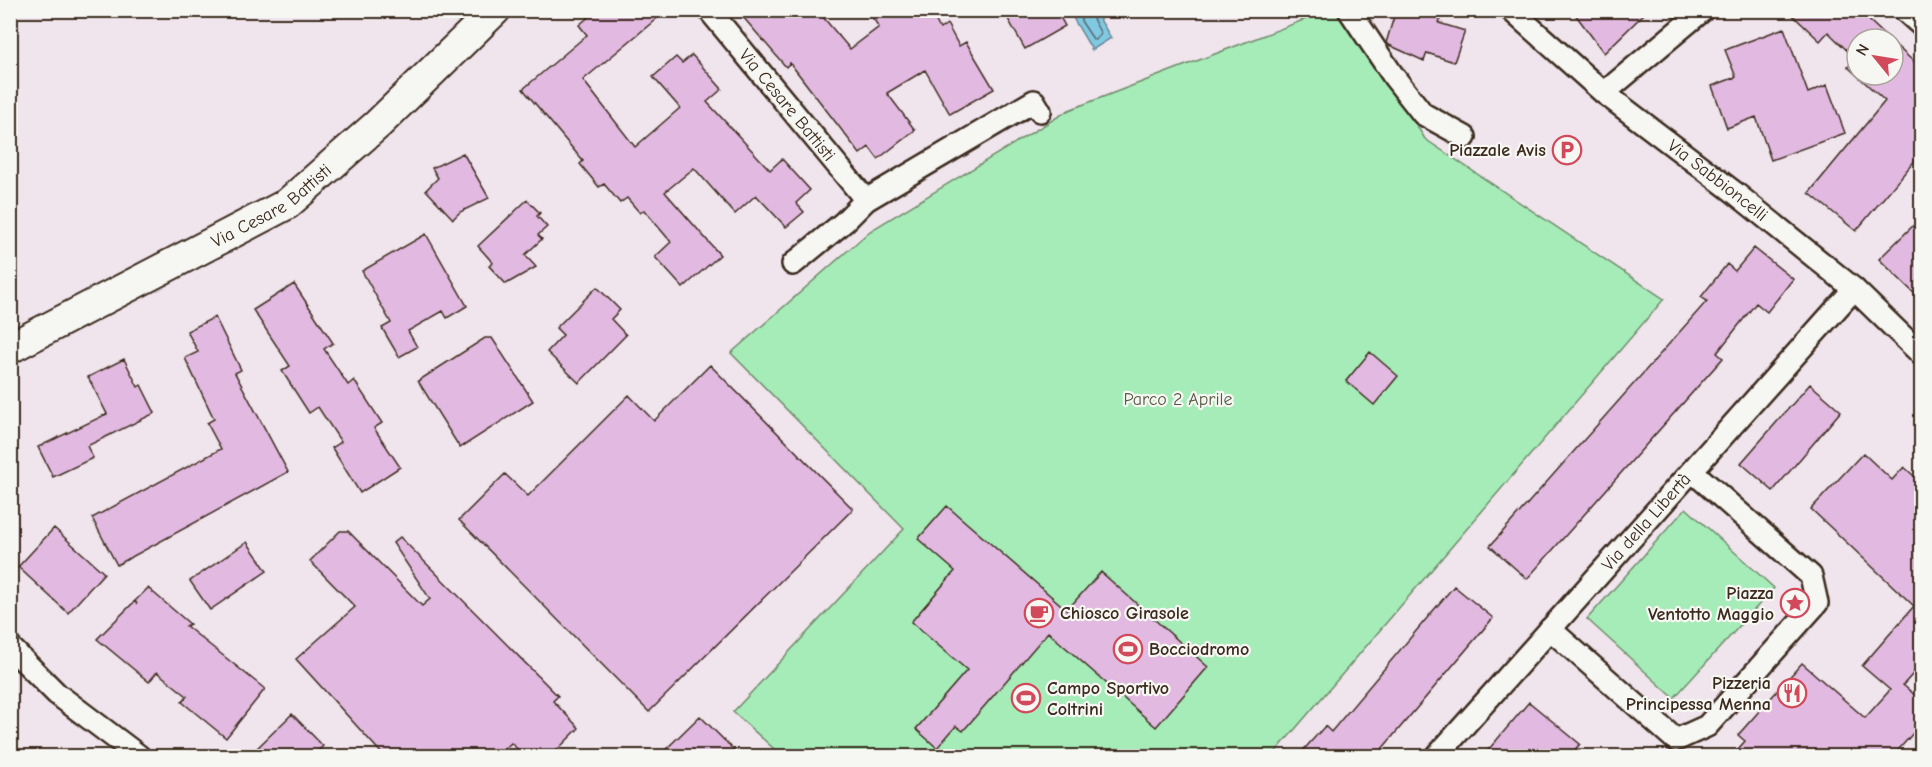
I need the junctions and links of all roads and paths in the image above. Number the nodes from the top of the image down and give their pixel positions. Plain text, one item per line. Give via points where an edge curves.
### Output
1 (495, 10) edge
2 (709, 10) edge
3 (1349, 10) edge
4 (1511, 10) edge
5 (1702, 10) edge
6 (1904, 10) edge
7 (1922, 26) edge
8 (1604, 93) junction
9 (1040, 111) dead end
10 (1465, 137) dead end
11 (866, 200) junction
12 (793, 264) dead end
13 (1854, 289) junction
14 (1917, 342) edge
15 (10, 348) edge
16 (1692, 471) junction
17 (1550, 629) junction
18 (10, 647) edge
19 (139, 756) edge
20 (1437, 756) edge

1 - 15 street, Via Cesare Battisti via 378,124 287,204
2 - 11 street, Via Cesare Battisti
3 - 10 street via 1423,114
4 - 8 street, Via Sabbioncelli
5 - 8 street
6 - 7 street
8 - 13 street, Via Sabbioncelli
9 - 11 street via 1034,101
11 - 12 street
13 - 14 street, Via Sabbioncelli
13 - 16 street, Via della Libertà
16 - 17 street, Via della Libertà
16 - 17 street via 1811,576 1817,603 1770,656 1707,726 1676,741
17 - 20 street, Via della Libertà
18 - 19 street via 57,694

